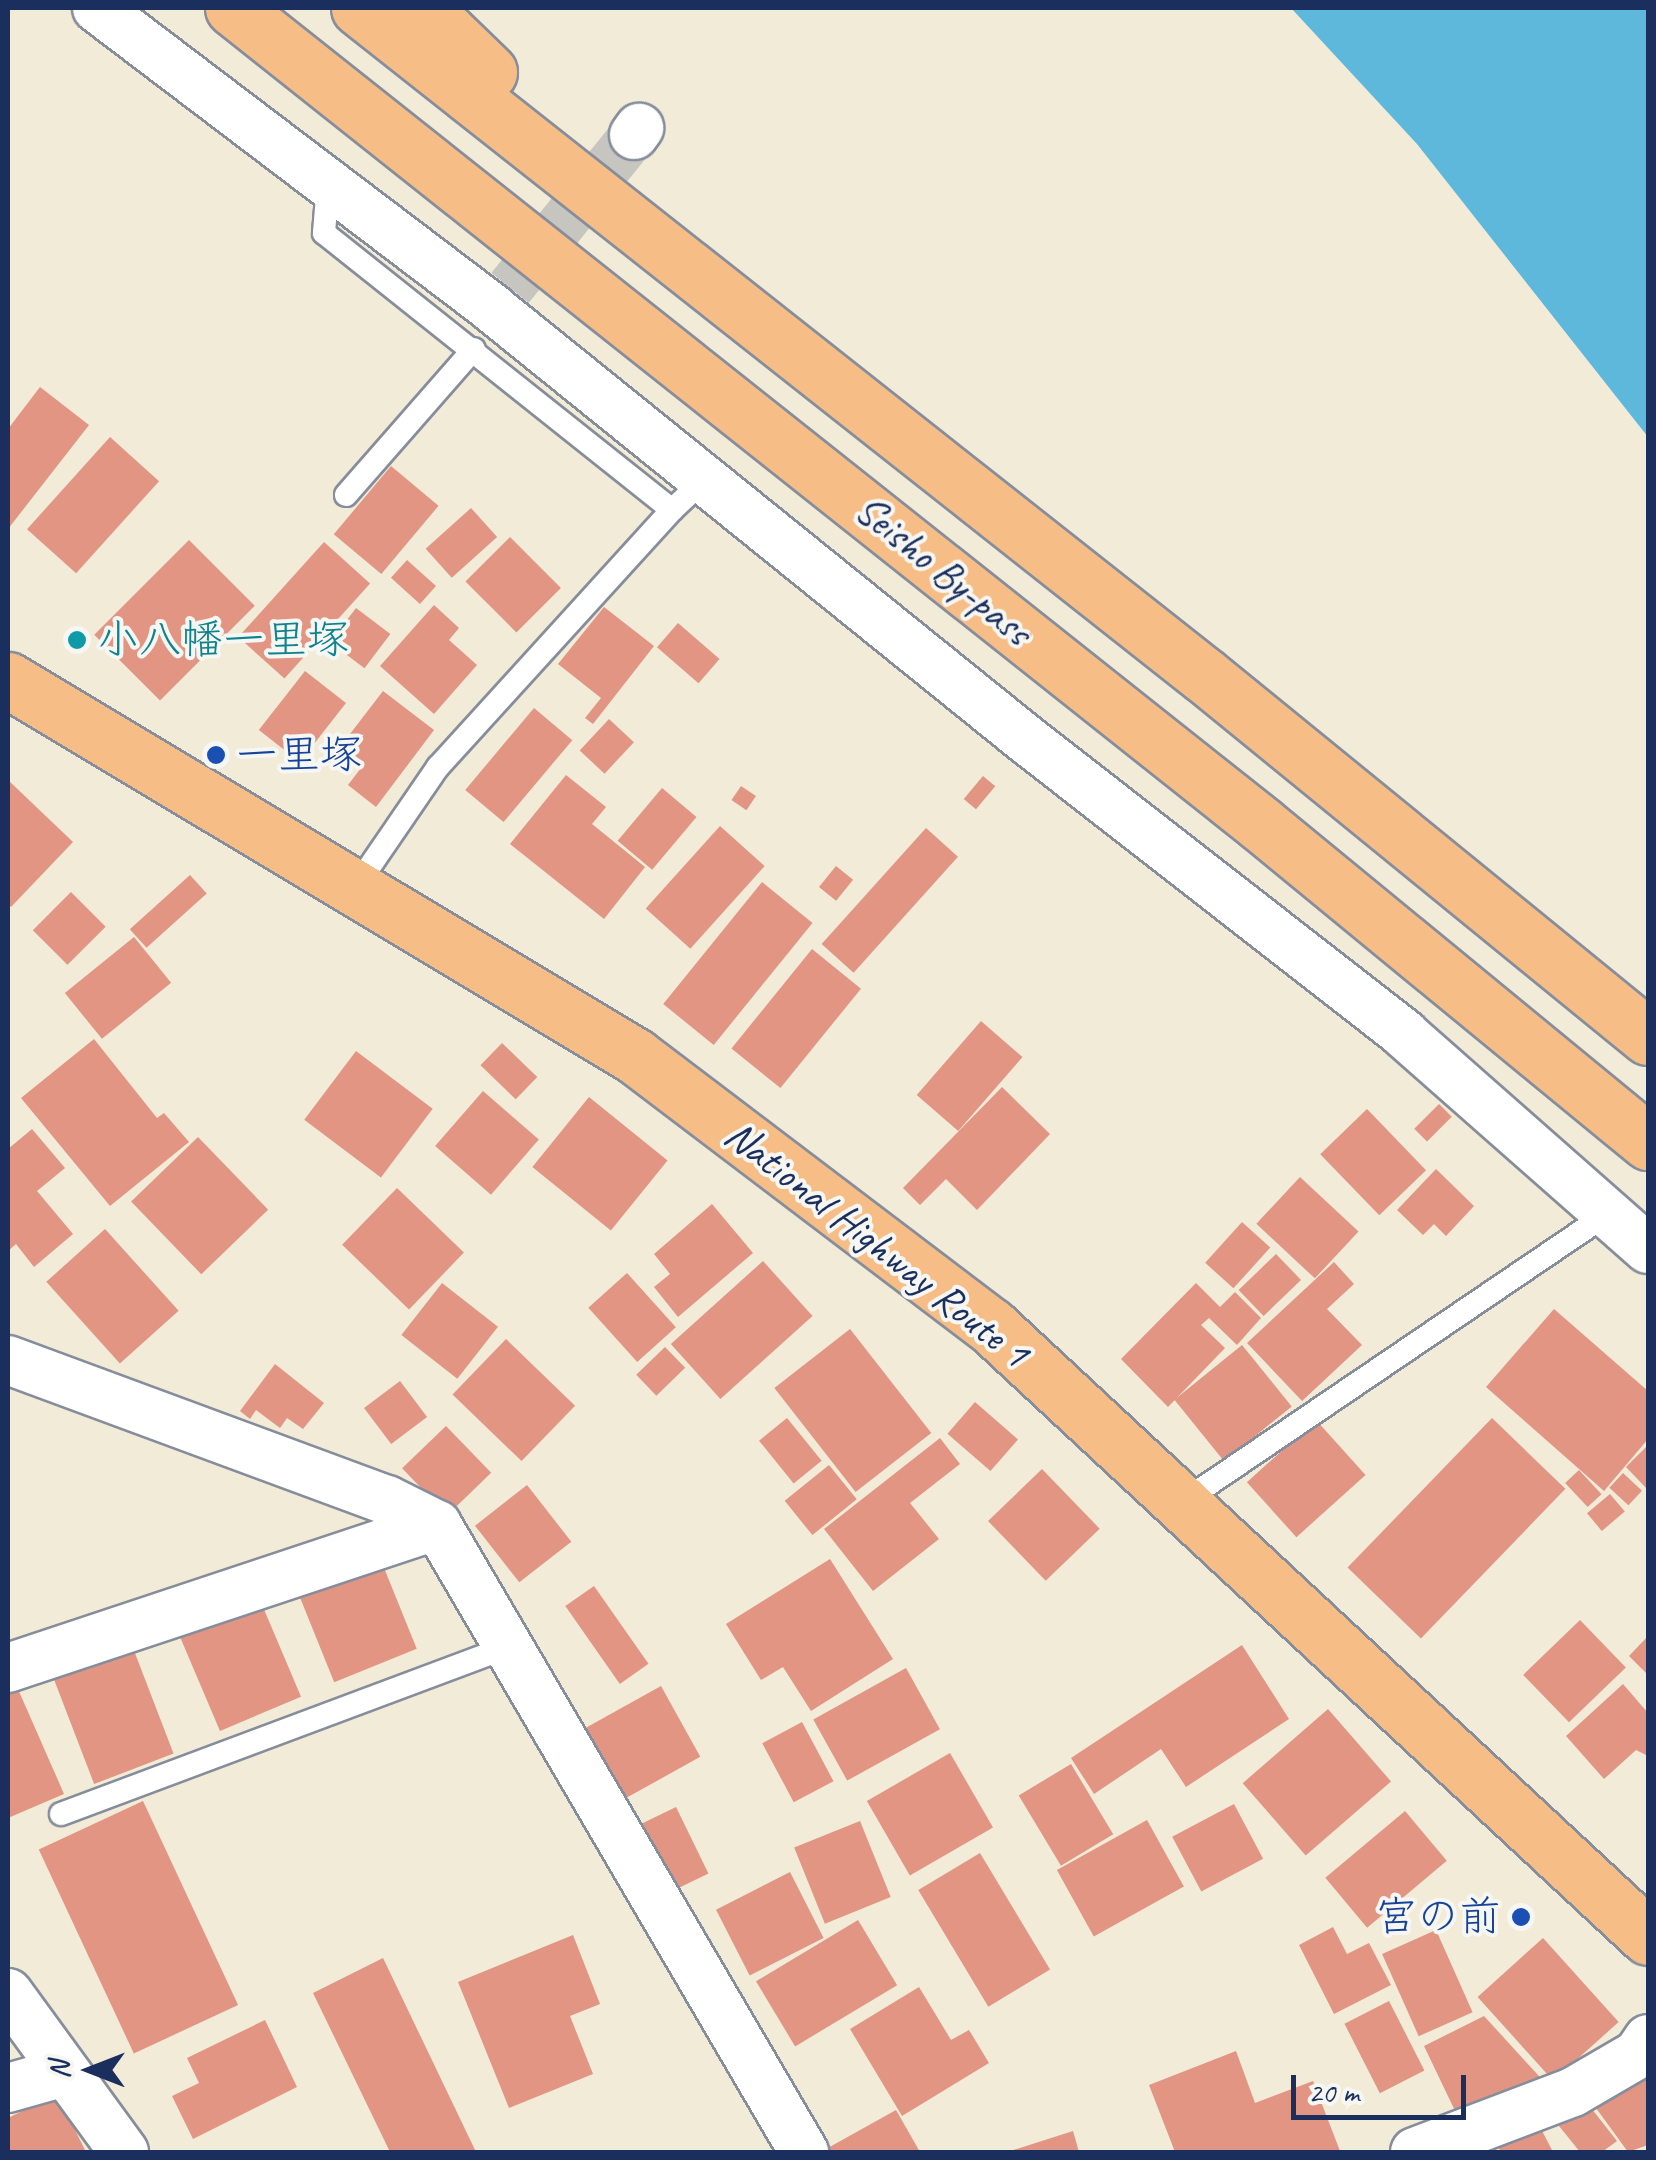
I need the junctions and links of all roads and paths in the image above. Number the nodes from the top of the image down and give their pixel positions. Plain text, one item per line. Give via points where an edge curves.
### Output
1 (97, 8) edge
2 (233, 8) edge
3 (358, 8) edge
4 (424, 8) edge
5 (702, 279) junction
6 (492, 315) junction
7 (706, 478) junction
8 (346, 495) dead end
9 (672, 510) junction
10 (8, 680) edge
11 (355, 888) junction
12 (1648, 1037) edge
13 (1648, 1142) edge
14 (1610, 1212) junction
15 (1648, 1248) edge
16 (8, 1360) edge
17 (1181, 1503) junction
18 (437, 1525) junction
19 (510, 1646) junction
20 (8, 1668) edge
21 (61, 1814) dead end
22 (1648, 1938) edge
23 (8, 1993) edge
24 (1648, 2039) edge
25 (64, 2072) junction
26 (8, 2088) edge
27 (124, 2152) edge
28 (804, 2152) edge
29 (1415, 2152) edge

1 - 6 street
2 - 13 highway, Seisho By-pass via 1261,824
3 - 5 highway, Seisho By-pass
4 - 5 highway
5 - 12 highway, Seisho By-pass
6 - 7 street
6 - 8 lane
6 - 9 lane
7 - 9 lane
7 - 14 street via 1404,1034
9 - 11 lane via 438,767
10 - 11 highway, National Highway Route 1
11 - 17 highway, National Highway Route 1 via 635,1056 992,1326
14 - 15 street
14 - 17 lane
16 - 18 street
17 - 22 highway, National Highway Route 1
18 - 19 street
18 - 20 street
19 - 21 lane
19 - 28 street
23 - 25 street
24 - 29 street via 1638,2054 1572,2092
25 - 26 street
25 - 27 street

